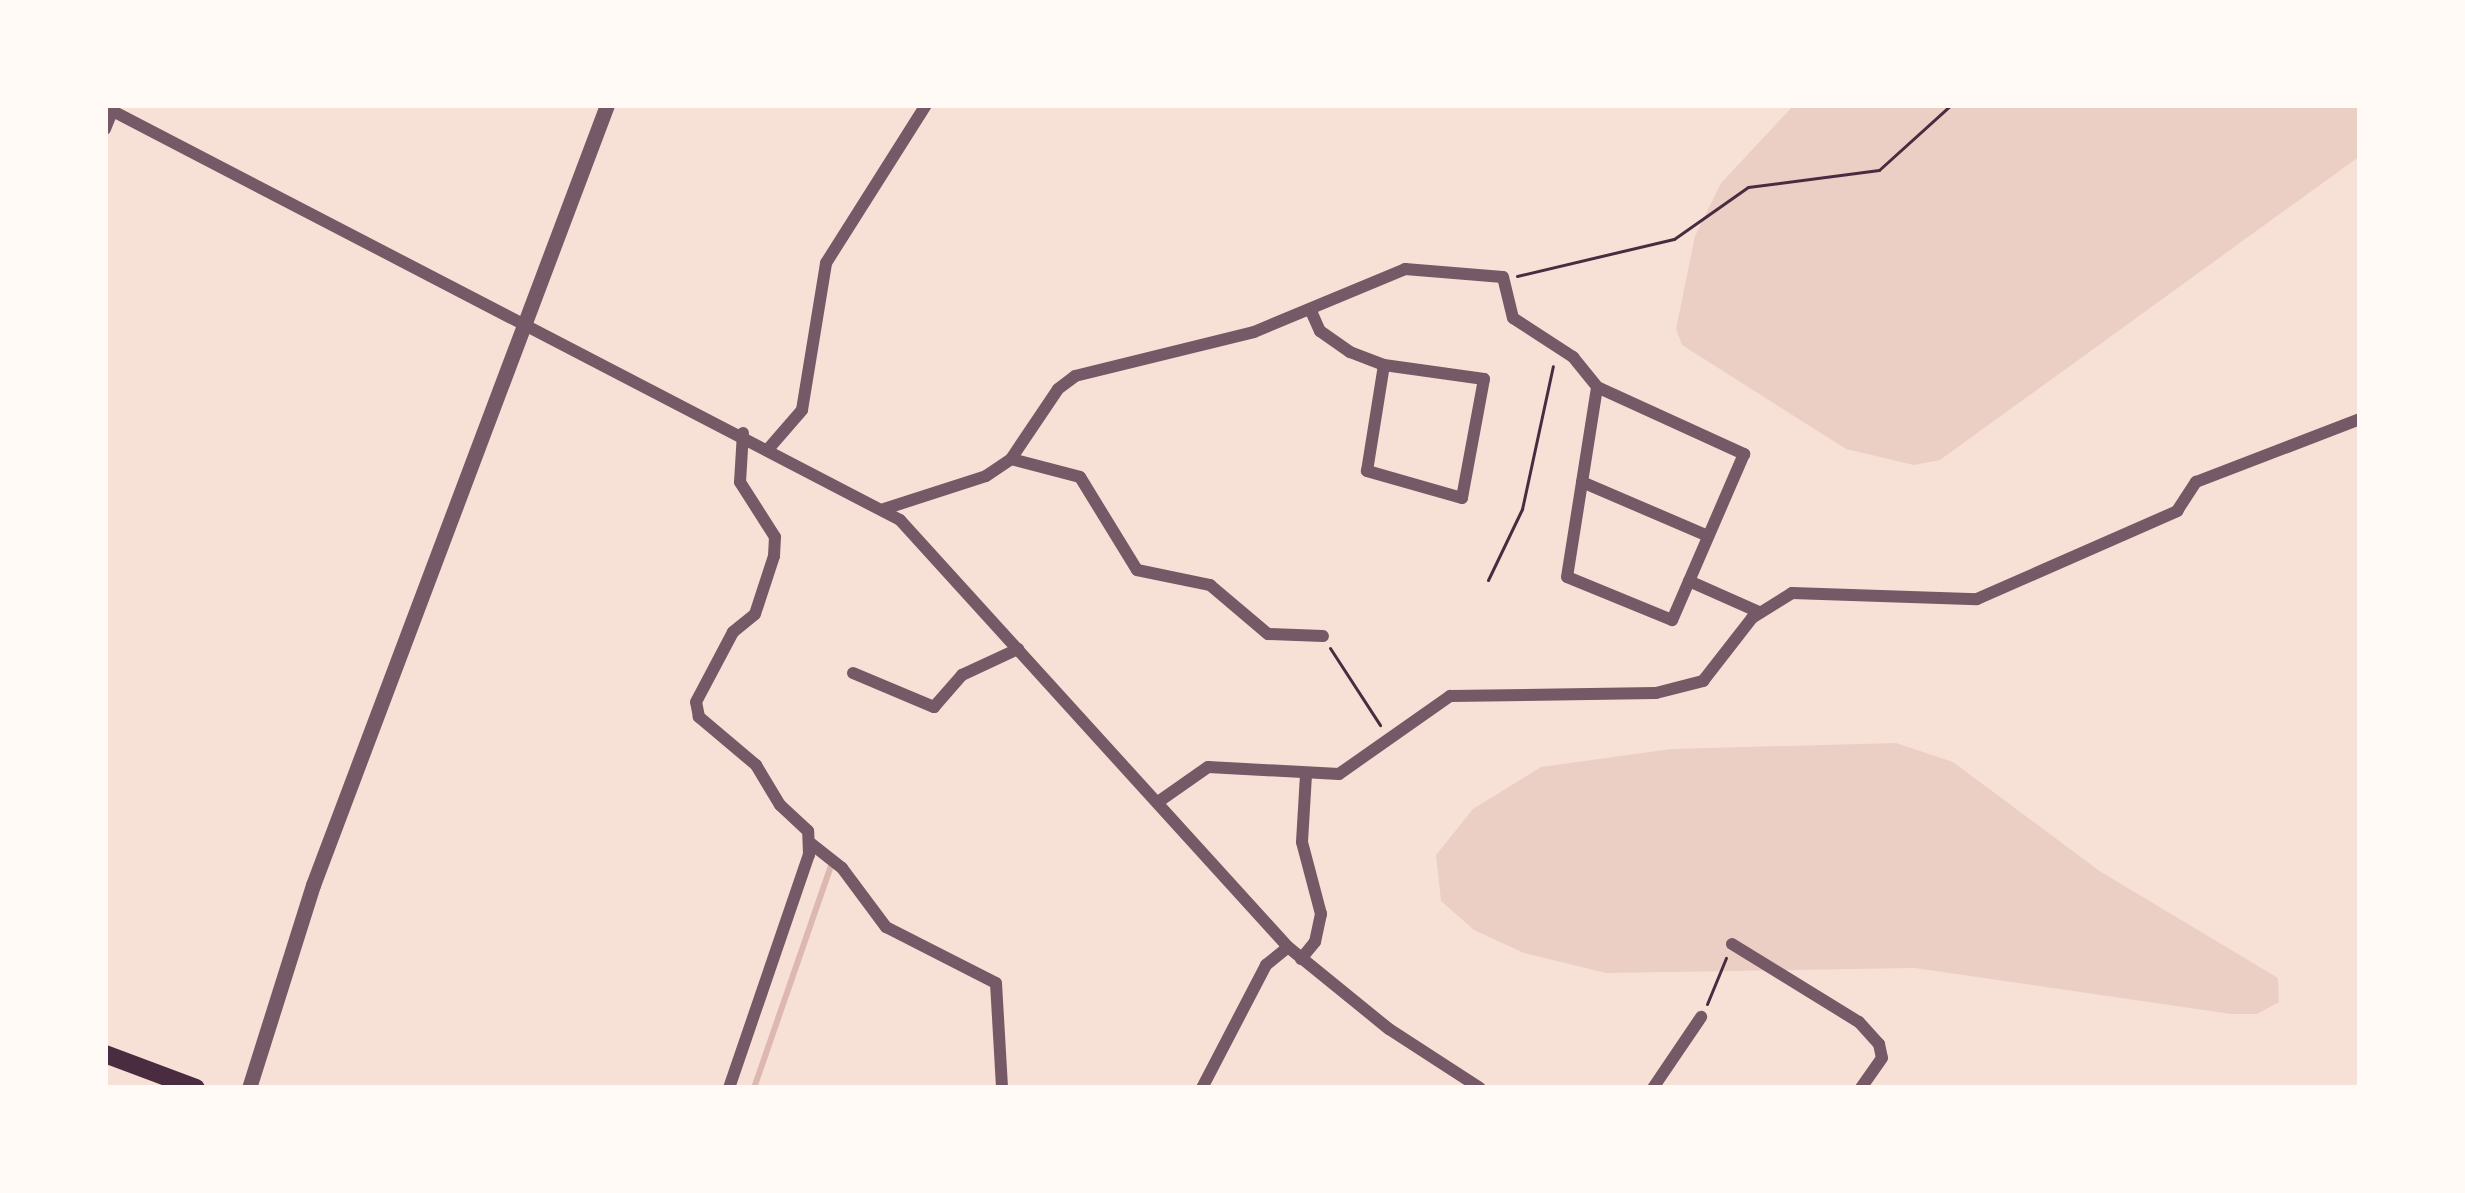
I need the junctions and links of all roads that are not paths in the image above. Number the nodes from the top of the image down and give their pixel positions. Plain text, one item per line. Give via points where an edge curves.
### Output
1 (607, 105) edge
2 (926, 105) edge
3 (109, 108) edge
4 (105, 129) edge
5 (1311, 311) junction
6 (523, 322) junction
7 (1384, 365) junction
8 (1598, 387) junction
9 (2360, 419) edge
10 (743, 433) junction
11 (770, 447) junction
12 (1011, 459) junction
13 (1582, 482) junction
14 (884, 508) junction
15 (1708, 536) junction
16 (1689, 580) junction
17 (1760, 613) junction
18 (1323, 636) road end
19 (1018, 650) junction
20 (853, 673) dead end
21 (1306, 775) junction
22 (1157, 802) junction
23 (808, 842) junction
24 (1732, 944) road end
25 (1288, 947) junction
26 (1300, 959) junction
27 (1701, 1017) road end
28 (105, 1054) edge
29 (196, 1088) edge
30 (249, 1088) edge
31 (729, 1088) edge
32 (1002, 1088) edge
33 (1202, 1088) edge
34 (1480, 1088) edge
35 (1653, 1088) edge
36 (1861, 1088) edge

1 - 6 street
2 - 11 street via 826,262 802,410
3 - 4 street
3 - 6 street
5 - 7 street via 1320,331
5 - 8 street via 1406,269 1503,277 1513,318 1566,352
5 - 12 street via 1075,376 1058,388
6 - 10 street
6 - 30 street via 313,885
7 - 7 street via 1484,379 1462,498 1367,471
8 - 13 street
8 - 15 street via 1744,454
9 - 17 street via 2196,482 2177,511 1977,599 1816,589
10 - 11 street
10 - 23 street via 740,482 775,537 774,556 755,614 733,632 696,702 712,730 756,765
11 - 14 street
12 - 14 street via 986,476
12 - 18 street via 1080,477 1137,570 1210,585 1268,634
13 - 15 street
13 - 16 street via 1567,578 1672,620
14 - 19 street
15 - 16 street
16 - 17 street
17 - 21 street via 1703,681 1656,693 1450,696 1339,774
19 - 20 street via 962,674 934,707
19 - 22 street
21 - 22 street via 1208,767
21 - 26 street via 1303,842 1321,914 1315,942
22 - 25 street
23 - 31 street
23 - 32 street via 842,868 886,927 996,983
24 - 36 street via 1859,1022 1879,1044 1882,1058
25 - 26 street
25 - 33 street via 1265,965
26 - 34 street
27 - 35 street
28 - 29 main road

